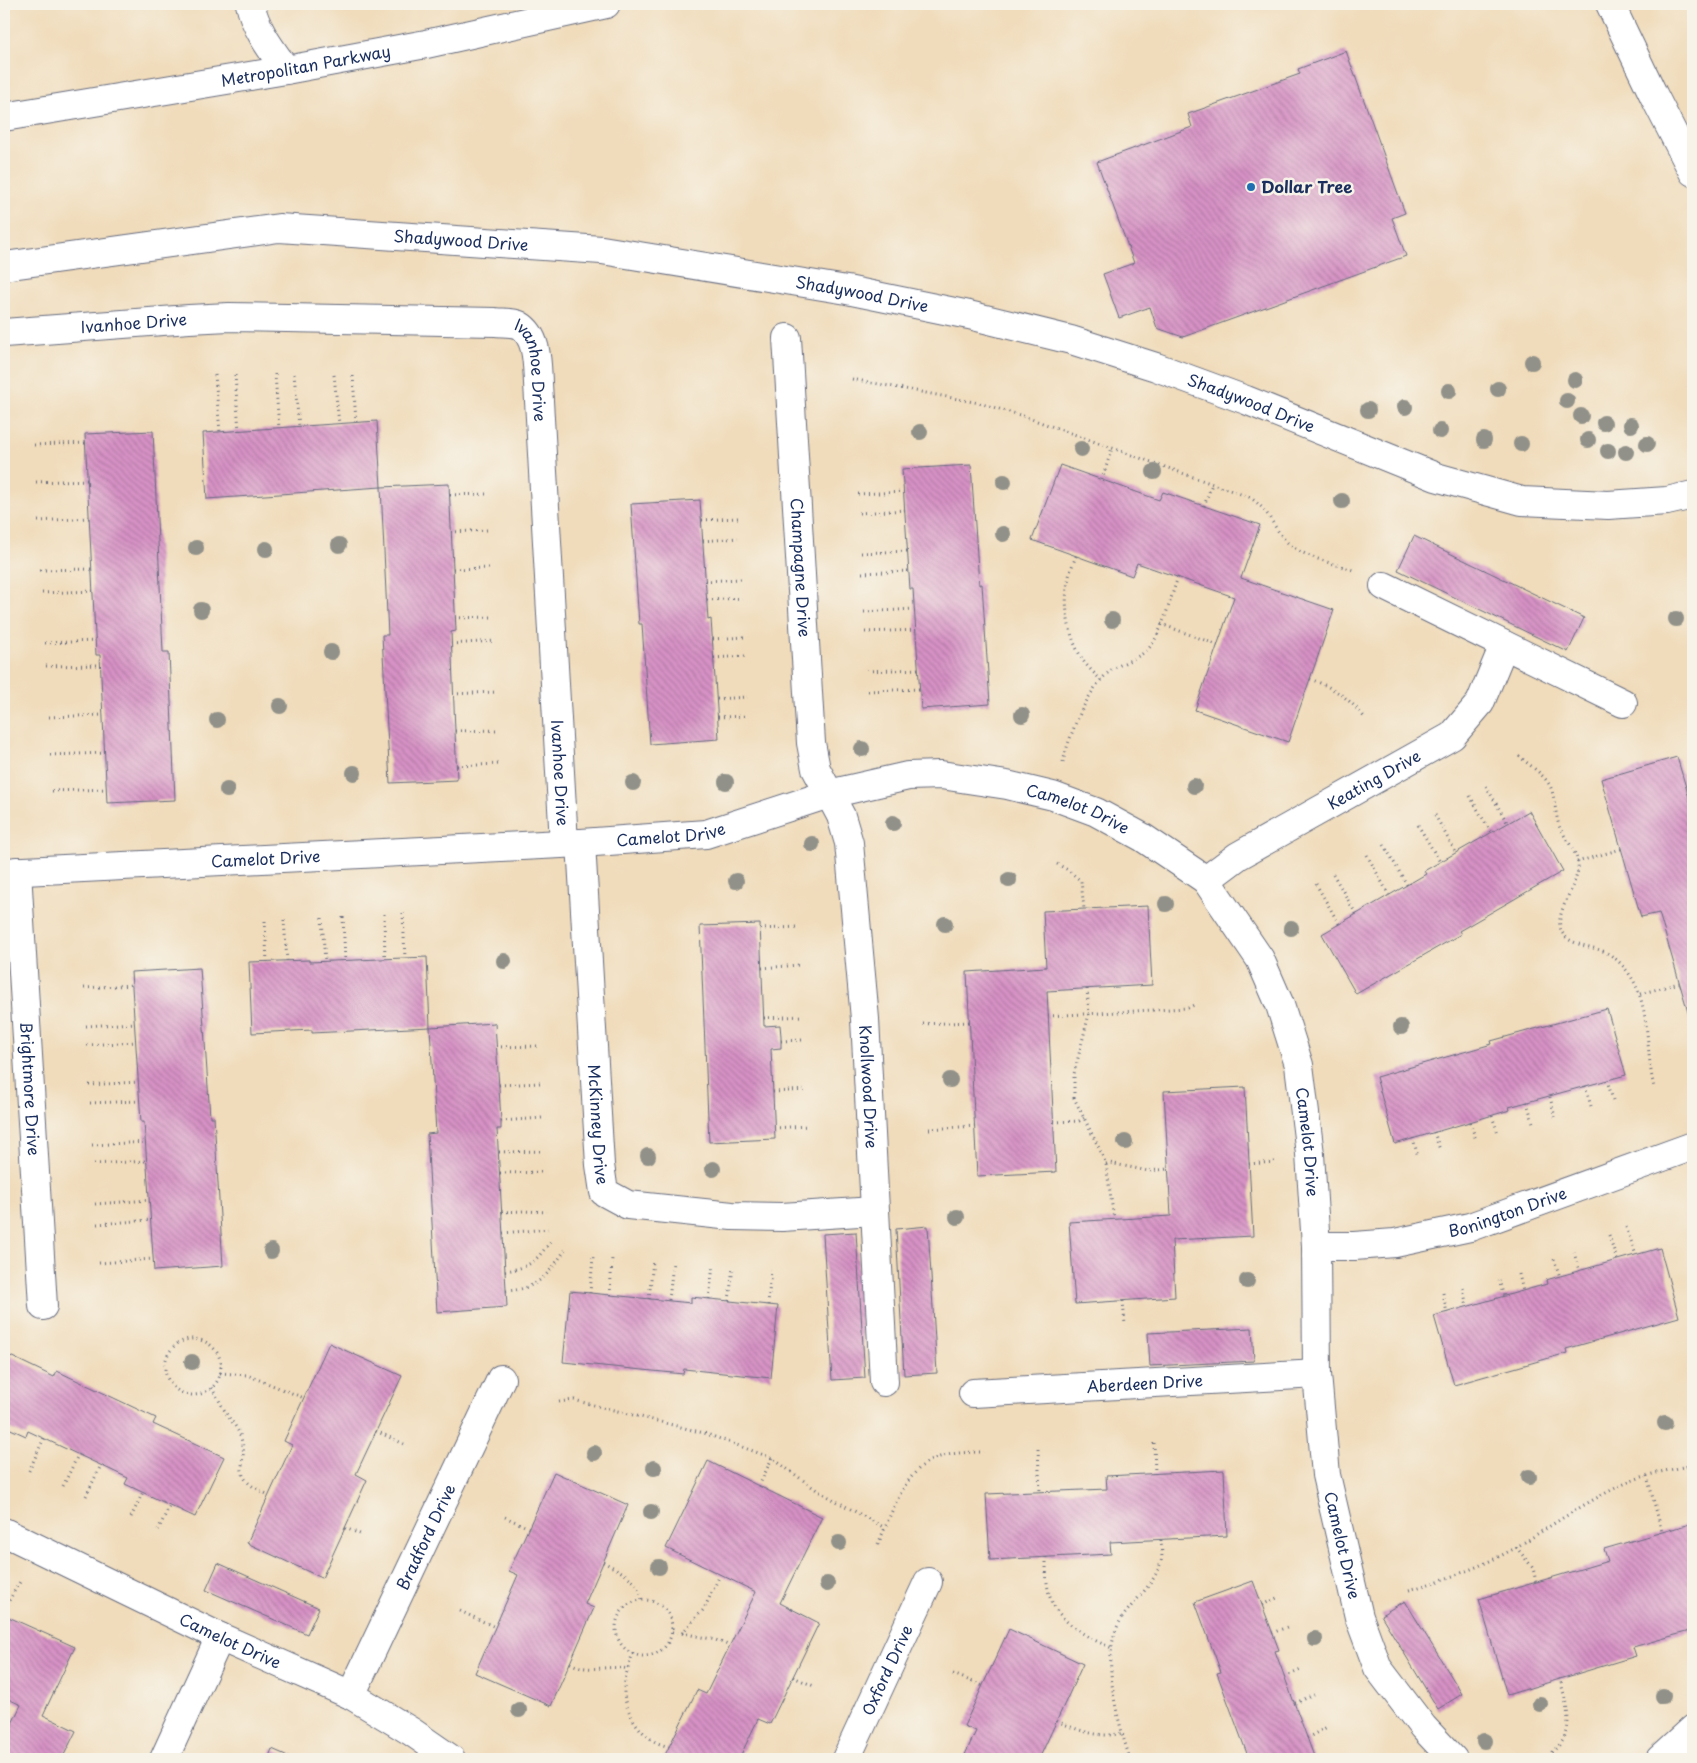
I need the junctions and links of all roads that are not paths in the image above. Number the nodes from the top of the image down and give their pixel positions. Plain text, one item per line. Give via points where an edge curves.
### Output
1 (250, 4) edge
2 (606, 4) edge
3 (1610, 4) edge
4 (286, 70) junction
5 (4, 117) edge
6 (1693, 172) edge
7 (4, 266) edge
8 (4, 333) edge
9 (787, 338) dead end
10 (1693, 495) edge
11 (1384, 586) dead end
12 (1504, 646) junction
13 (1623, 703) dead end
14 (829, 794) junction
15 (573, 843) junction
16 (10, 872) edge
17 (1206, 880) junction
18 (1693, 1146) edge
19 (874, 1210) junction
20 (1316, 1246) junction
21 (43, 1306) dead end
22 (1317, 1374) junction
23 (501, 1379) dead end
24 (884, 1382) dead end
25 (973, 1393) dead end
26 (4, 1532) edge
27 (928, 1582) dead end
28 (220, 1637) junction
29 (351, 1695) junction
30 (1693, 1728) edge
31 (164, 1759) edge
32 (451, 1759) edge
33 (846, 1759) edge
34 (1453, 1759) edge
35 (1660, 1759) edge

1 - 4 street via 254,20 267,44
2 - 4 street, Metropolitan Parkway via 426,44
3 - 6 street
4 - 5 street, Metropolitan Parkway
7 - 10 street, Shadywood Drive via 279,228 602,250 847,290 1071,340 1246,400 1436,477 1522,501 1608,505 1667,502
8 - 15 street, Ivanhoe Drive via 229,317 495,322 518,325 530,335 536,359
9 - 14 street, Champagne Drive via 811,743 816,768
11 - 12 street
12 - 13 street
12 - 17 street, Keating Drive via 1480,703 1452,736 1238,856
14 - 15 street, Camelot Drive via 706,834
14 - 17 street, Camelot Drive via 908,776 941,776 1007,785 1053,796 1096,812 1142,837
14 - 19 street, Knollwood Drive via 841,816 849,843 865,1019
15 - 16 street, Camelot Drive
15 - 19 street, McKinney Drive via 604,1192 628,1205 732,1216 782,1217
16 - 21 street, Brightmore Drive
17 - 20 street, Camelot Drive via 1260,959 1280,1005 1299,1065 1310,1154
18 - 20 street, Bonington Drive via 1470,1226 1395,1243
19 - 24 street, Knollwood Drive
20 - 22 street, Camelot Drive
22 - 25 street, Aberdeen Drive
22 - 34 street, Camelot Drive via 1326,1475 1359,1617 1378,1668 1422,1727
23 - 29 street, Bradford Drive
26 - 28 street, Camelot Drive
27 - 33 street, Oxford Drive
28 - 29 street, Camelot Drive
28 - 31 street
29 - 32 street, Camelot Drive
30 - 35 street

